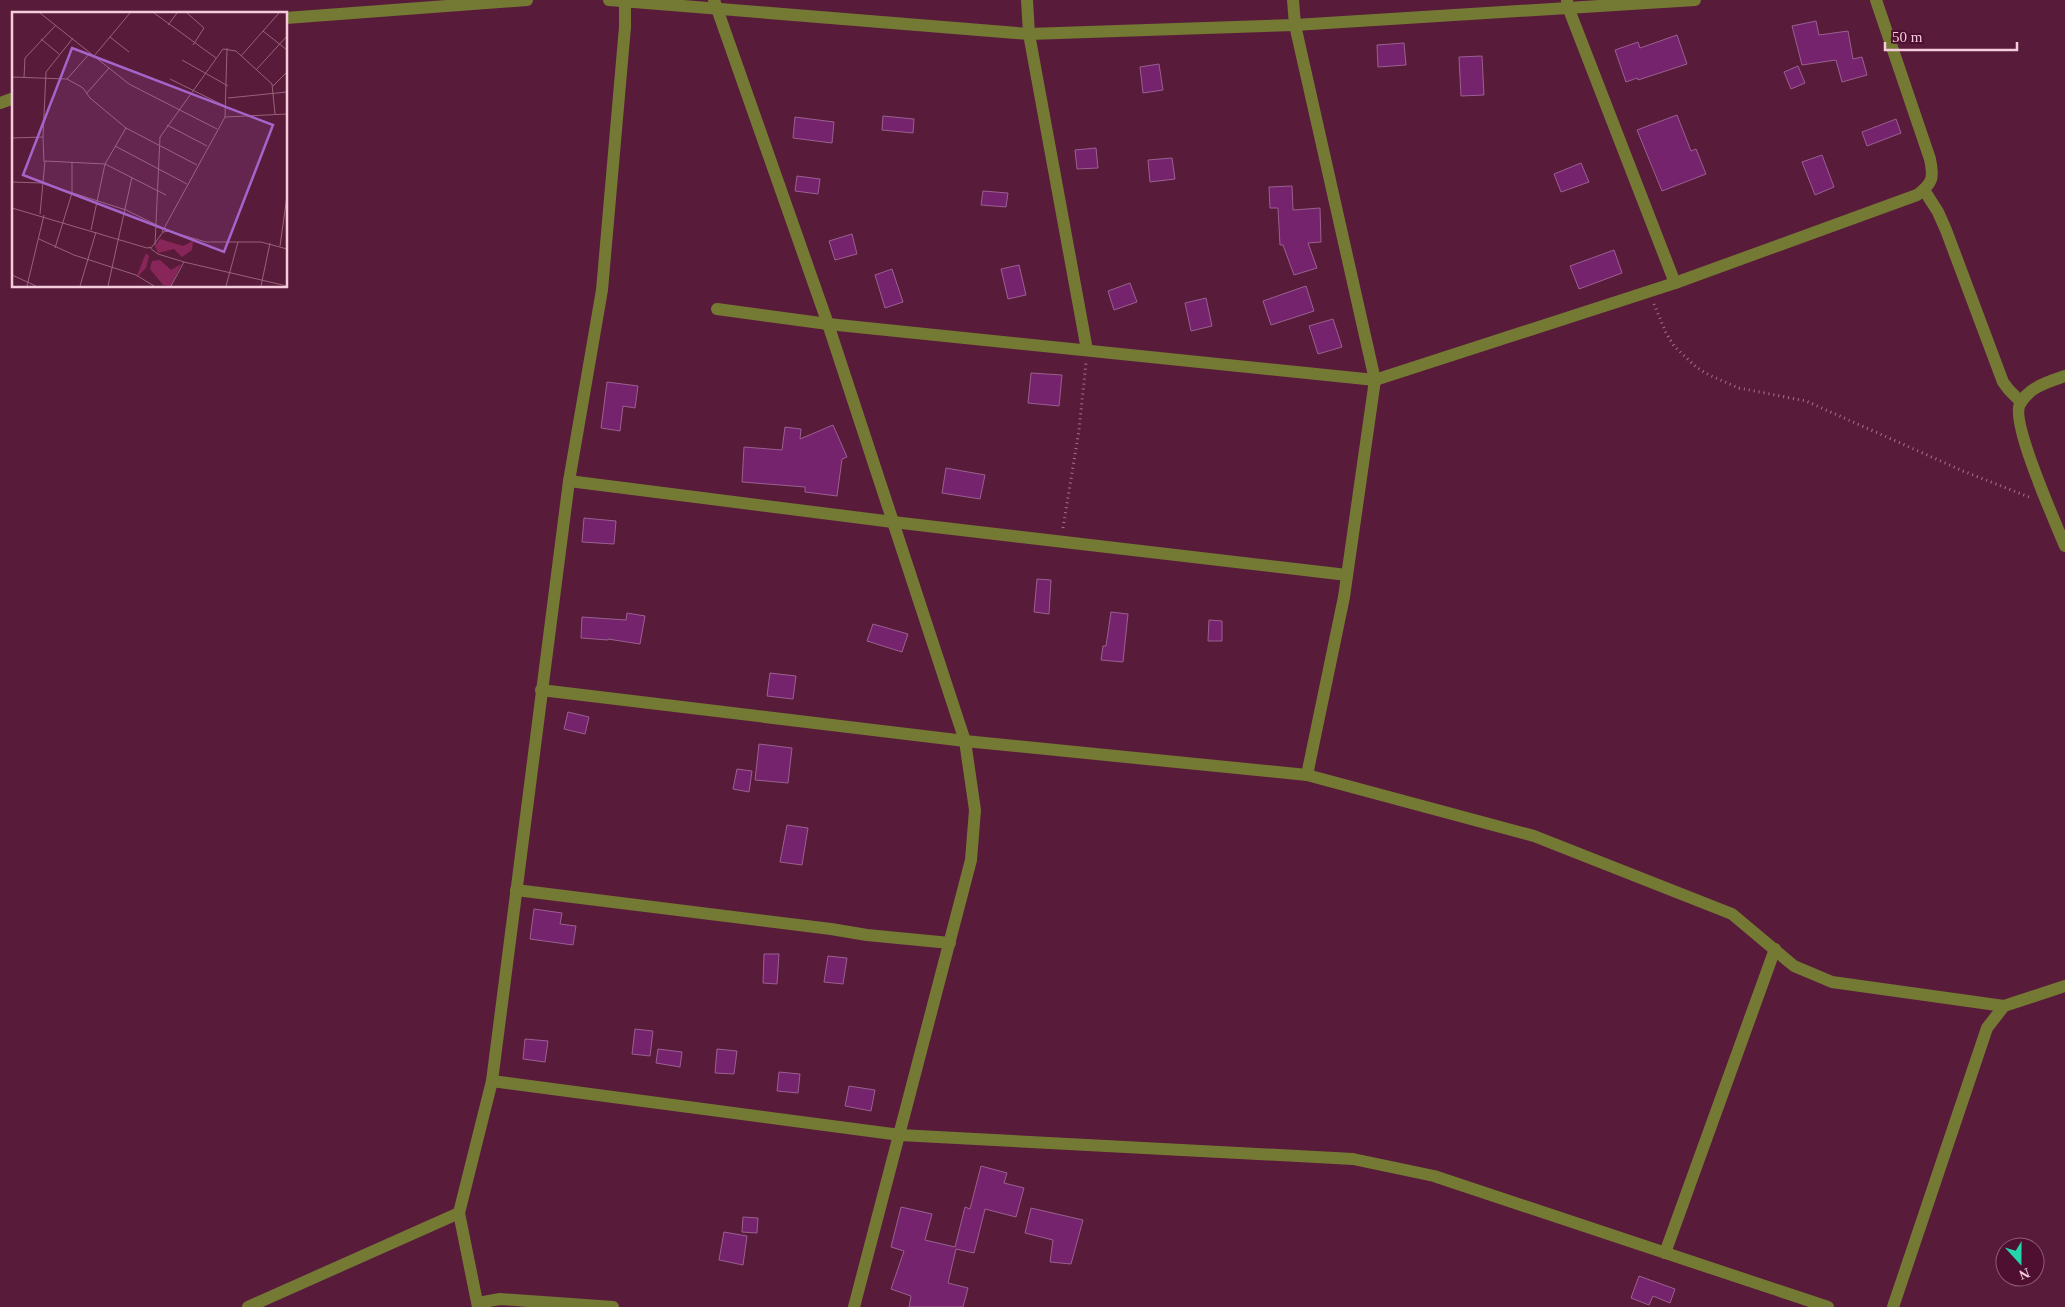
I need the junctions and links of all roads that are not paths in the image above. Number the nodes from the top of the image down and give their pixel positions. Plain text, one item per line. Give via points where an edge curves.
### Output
1 (527, 0) edge
2 (609, 0) edge
3 (1027, 0) edge
4 (1293, 0) edge
5 (1695, 0) edge
6 (1876, 0) edge
7 (625, 1) edge
8 (1567, 3) edge
9 (715, 4) edge
10 (288, 18) edge
11 (1295, 25) junction
12 (1029, 34) junction
13 (12, 99) edge
14 (0, 104) edge
15 (1924, 190) junction
16 (1675, 283) junction
17 (717, 309) dead end
18 (828, 324) junction
19 (1087, 350) junction
20 (2065, 376) edge
21 (1375, 380) junction
22 (2021, 402) junction
23 (569, 481) junction
24 (893, 522) junction
25 (2065, 546) edge
26 (1347, 575) junction
27 (542, 690) junction
28 (965, 741) junction
29 (1307, 775) junction
30 (516, 890) junction
31 (950, 943) junction
32 (1775, 949) junction
33 (2065, 986) edge
34 (2004, 1006) junction
35 (492, 1081) junction
36 (900, 1135) junction
37 (459, 1213) junction
38 (1665, 1252) junction
39 (478, 1305) edge
40 (248, 1307) edge
41 (613, 1307) edge
42 (854, 1307) edge
43 (1828, 1307) edge
44 (1893, 1307) edge

1 - 10 street
2 - 7 street
3 - 12 street
4 - 11 street
5 - 8 street
6 - 15 street via 1930,159 1933,174
7 - 9 street
7 - 23 street via 602,290
8 - 11 street
8 - 16 street
9 - 12 street
9 - 18 street
11 - 12 street
11 - 21 street
12 - 19 street
13 - 14 street
15 - 16 street via 1918,195
15 - 22 street via 1946,230 2003,382
16 - 21 street
17 - 18 street
18 - 19 street
18 - 24 street
19 - 21 street
20 - 22 street via 2038,386
21 - 26 street
22 - 25 street via 2018,406 2019,422
23 - 24 street
23 - 27 street
24 - 26 street
24 - 28 street
26 - 29 street
27 - 28 street
27 - 30 street
28 - 29 street
28 - 31 street via 975,810 971,860
29 - 32 street via 1534,836 1732,914
30 - 31 street
30 - 35 street
31 - 36 street
32 - 34 street via 1794,966 1832,982
32 - 38 street
33 - 34 street
34 - 44 street via 1986,1028
35 - 36 street
35 - 37 street
36 - 38 street via 1353,1159 1434,1176
36 - 42 street
37 - 39 street
37 - 40 street
38 - 43 street
39 - 41 street via 500,1299

